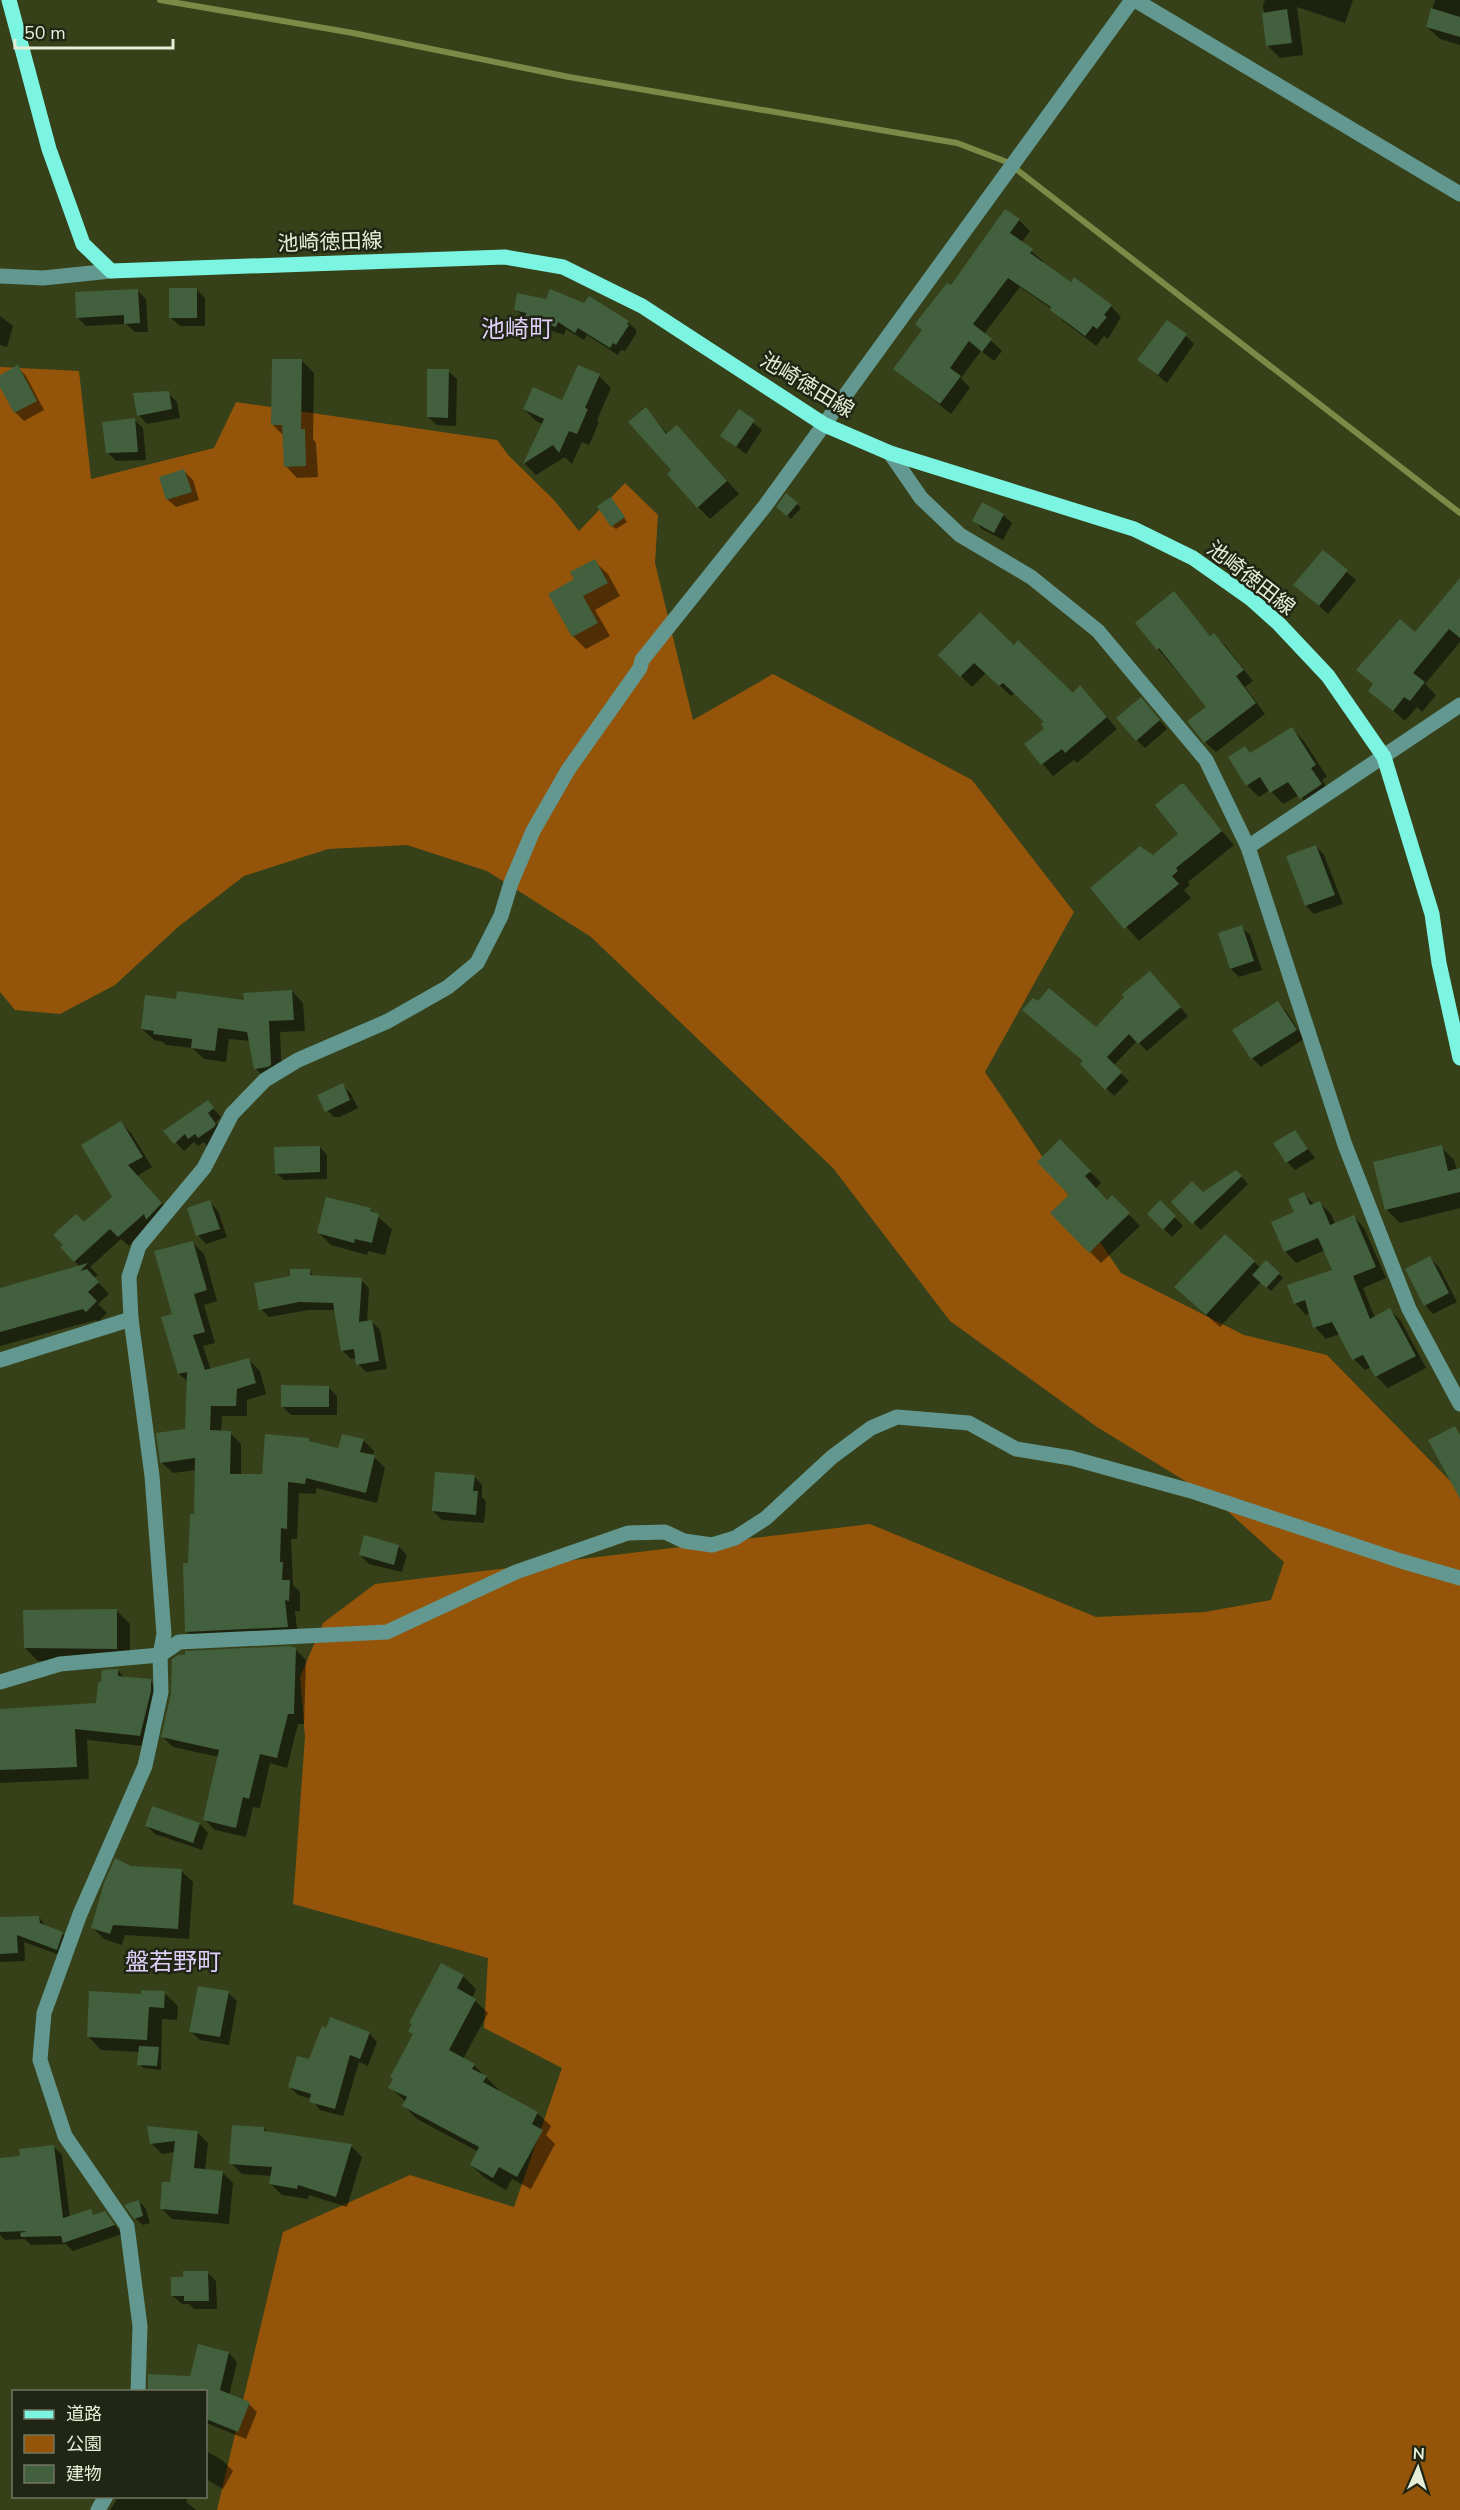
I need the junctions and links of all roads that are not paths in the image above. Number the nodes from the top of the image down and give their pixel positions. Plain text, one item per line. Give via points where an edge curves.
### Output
1 (9, 0) edge
2 (1134, 0) edge
3 (1460, 194) edge
4 (111, 271) junction
5 (0, 276) edge
6 (825, 424) junction
7 (890, 453) junction
8 (1460, 705) edge
9 (1384, 757) junction
10 (1248, 847) junction
11 (1460, 1058) edge
12 (131, 1319) junction
13 (0, 1360) edge
14 (1460, 1404) edge
15 (1460, 1578) edge
16 (160, 1655) junction
17 (0, 1682) edge
18 (138, 2390) edge

1 - 4 main road via 49,149 83,244
2 - 3 street
2 - 6 street
4 - 5 street via 43,278
4 - 6 main road, 池崎徳田線 via 505,256 563,267 642,306
6 - 7 main road, 池崎徳田線
6 - 12 street via 642,660 568,770 533,831 501,916 477,963 448,987 388,1021 298,1060 265,1080 232,1114 204,1167 139,1246 129,1277
7 - 9 main road, 池崎徳田線 via 1134,529 1193,558 1279,624 1328,676
7 - 10 street via 921,498 960,535 1031,577 1098,631 1206,760
8 - 9 street
9 - 10 street
9 - 11 main road, 池崎徳田線 via 1432,914
10 - 14 street via 1345,1145 1409,1309
12 - 13 street
12 - 16 street via 152,1476 164,1634
15 - 16 street via 1191,1491 1071,1458 1016,1449 969,1423 897,1417 863,1433 766,1518 735,1538 712,1545 684,1541 665,1532 628,1533 516,1572 387,1632 179,1642
16 - 17 street via 60,1664
16 - 18 street via 161,1692 145,1766 80,1914 44,2013 40,2060 65,2136 127,2226 140,2326

